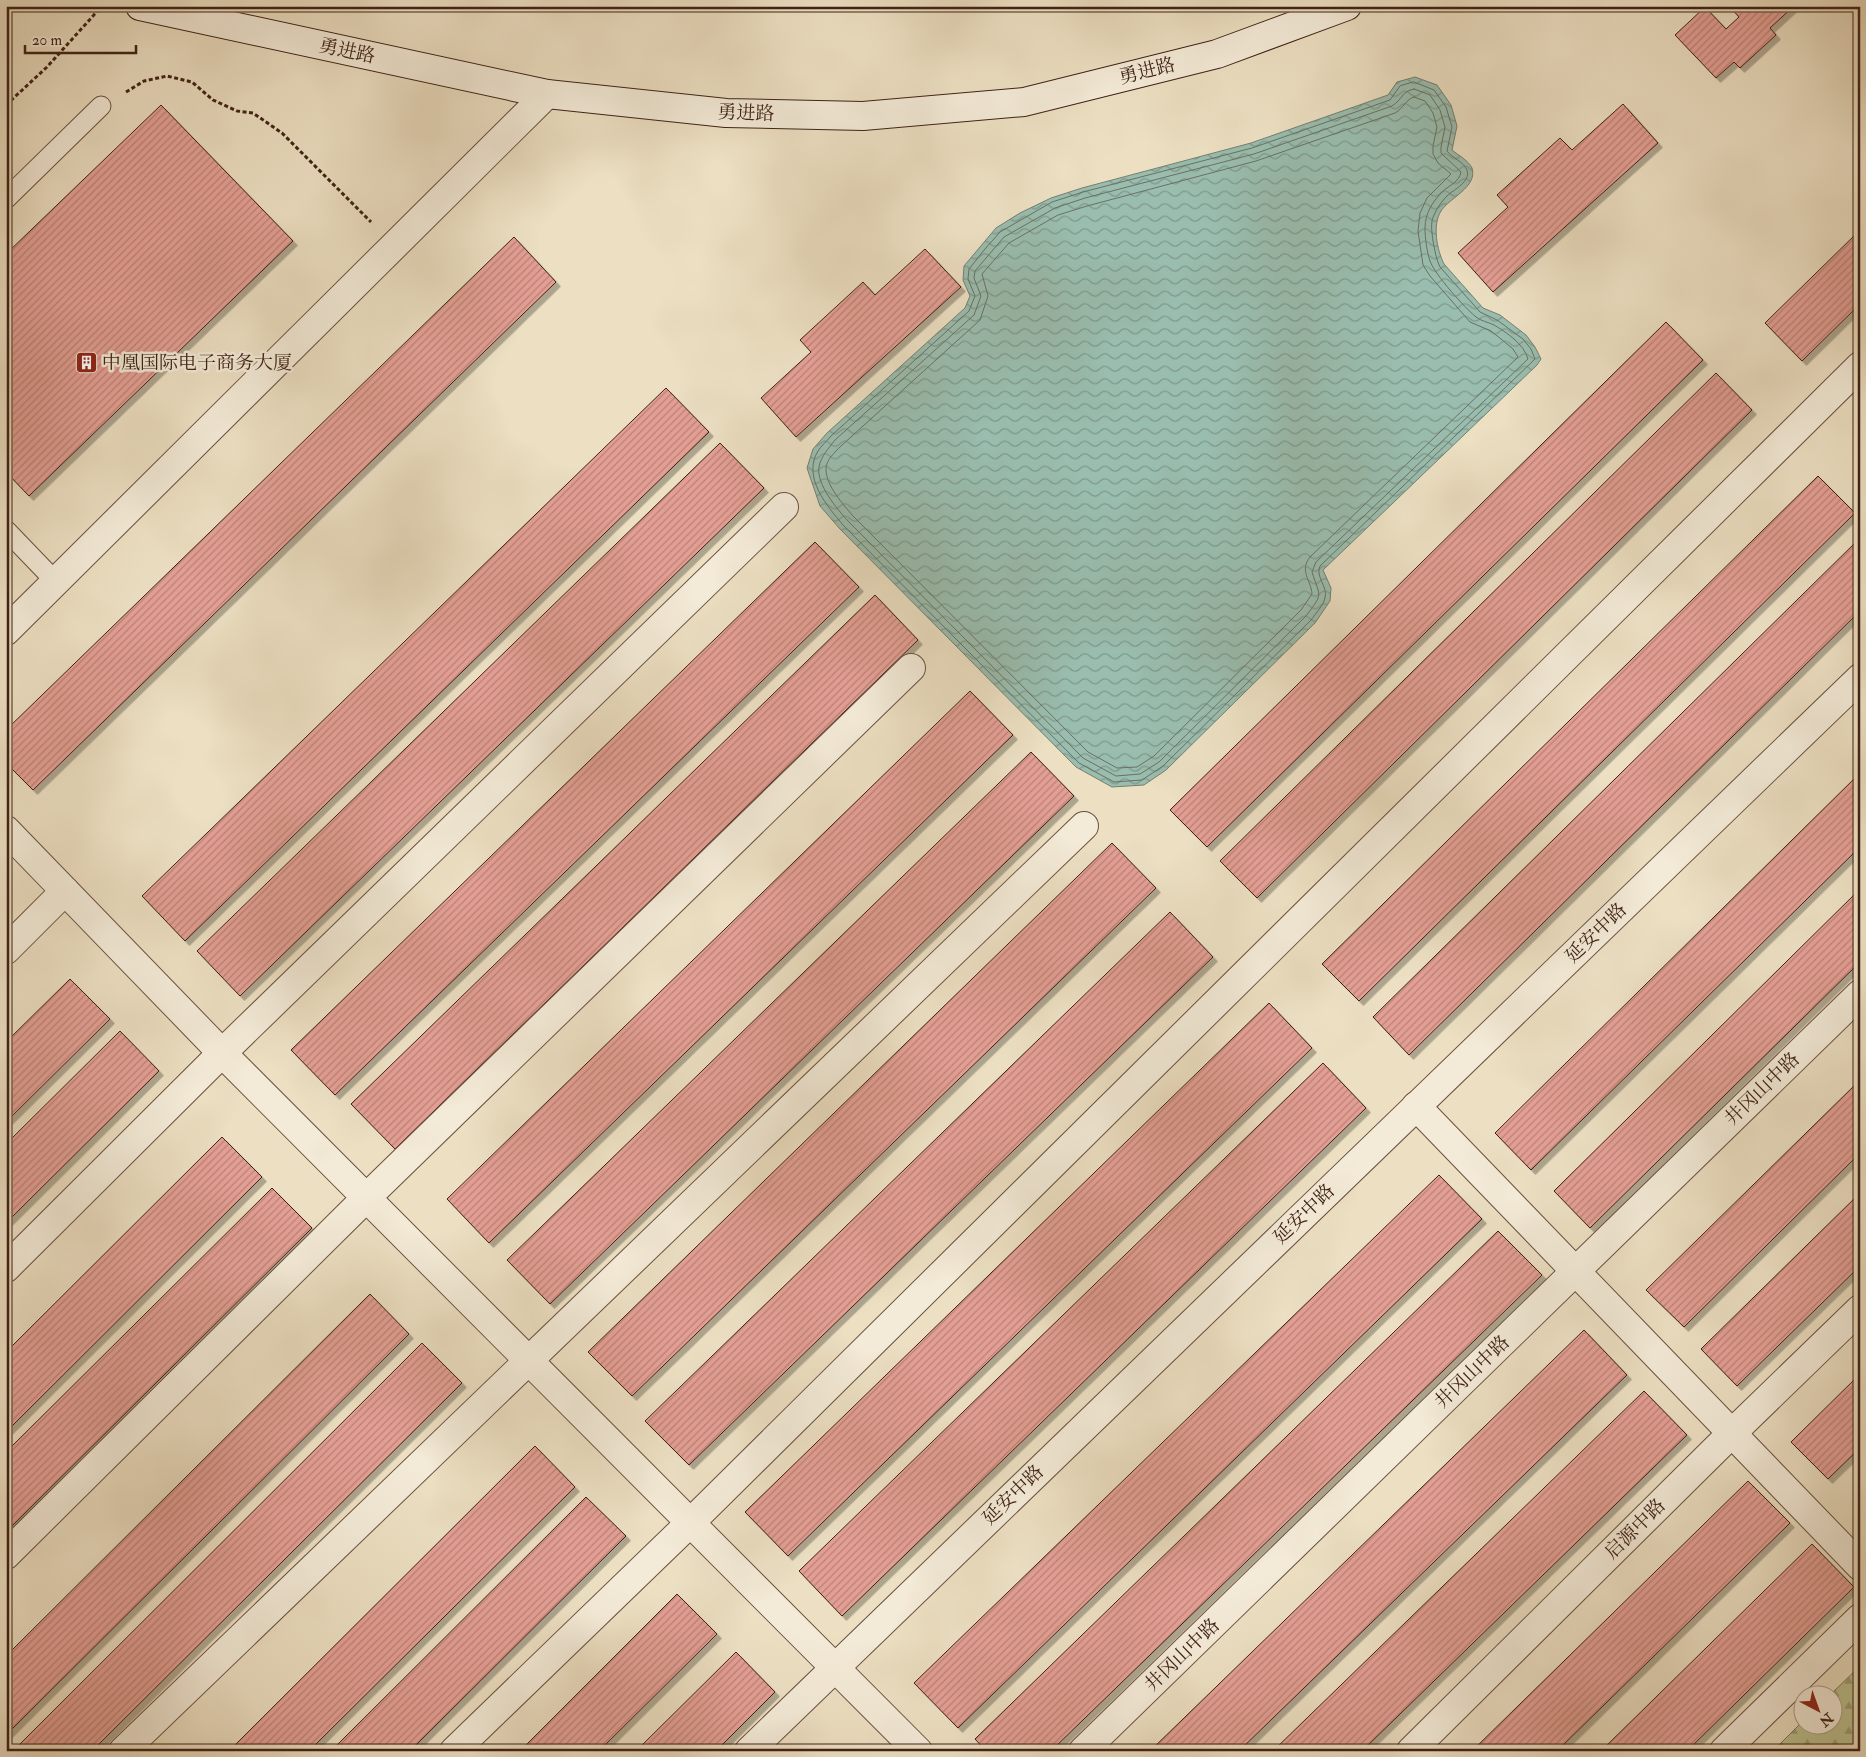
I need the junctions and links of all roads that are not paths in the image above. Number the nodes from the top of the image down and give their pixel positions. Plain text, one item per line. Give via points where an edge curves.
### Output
1 (140, 6) edge
2 (1347, 6) edge
3 (547, 94) junction
4 (101, 106) road end
5 (6, 199) edge
6 (1860, 366) edge
7 (784, 507) dead end
8 (6, 530) edge
9 (56, 582) junction
10 (6, 631) edge
11 (911, 668) dead end
12 (1860, 678) edge
13 (1084, 826) dead end
14 (6, 830) edge
15 (66, 891) junction
16 (6, 950) edge
17 (1860, 994) edge
18 (222, 1053) junction
19 (1416, 1106) junction
20 (366, 1198) junction
21 (6, 1268) edge
22 (1575, 1271) junction
23 (1860, 1309) edge
24 (527, 1360) junction
25 (1731, 1434) junction
26 (690, 1523) junction
27 (6, 1555) edge
28 (1860, 1566) edge
29 (1860, 1618) edge
30 (834, 1668) junction
31 (123, 1751) edge
32 (454, 1751) edge
33 (749, 1751) edge
34 (918, 1751) edge
35 (1084, 1751) edge
36 (1411, 1751) edge
37 (1724, 1751) edge

1 - 3 street, 勇进路
2 - 3 street, 勇进路 via 1217,54 1024,102 863,116 726,113
3 - 9 street
4 - 5 lane
6 - 26 street
7 - 18 street
8 - 9 lane
9 - 10 street
11 - 20 street
12 - 19 street, 延安中路
13 - 24 street
14 - 15 street
15 - 16 street
15 - 18 street
17 - 22 street, 井冈山中路
18 - 20 street
18 - 21 street
19 - 22 street
19 - 30 street, 延安中路
20 - 24 street
20 - 27 street
22 - 25 street
22 - 35 street, 井冈山中路
23 - 25 street, 启源中路
24 - 26 street
24 - 31 street
25 - 28 street
25 - 36 street, 启源中路
26 - 30 street
26 - 32 street
29 - 37 street
30 - 33 street, 延安中路
30 - 34 street

